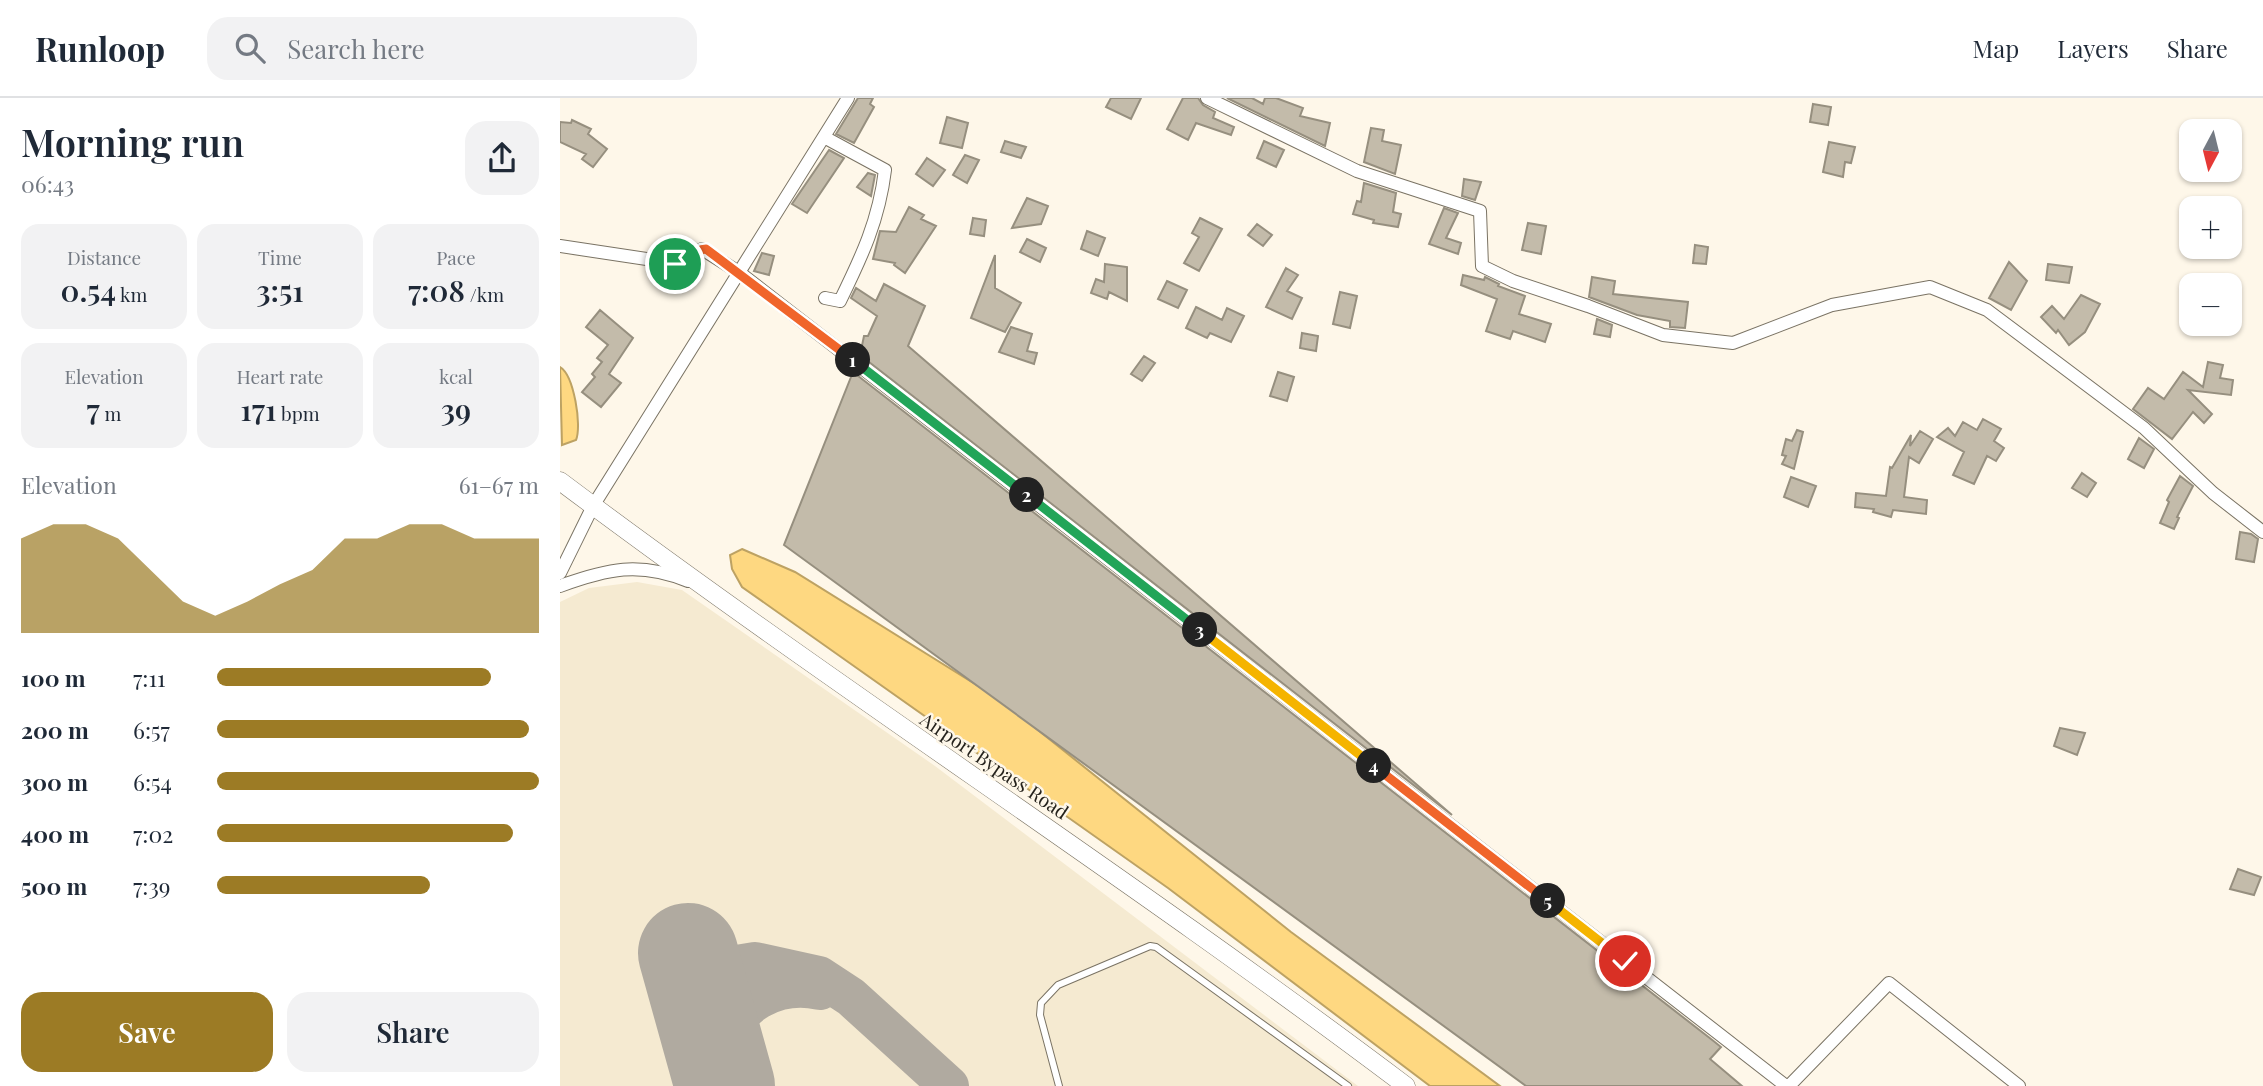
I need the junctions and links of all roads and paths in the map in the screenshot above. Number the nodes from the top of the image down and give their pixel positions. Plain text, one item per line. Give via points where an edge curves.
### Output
1 (848, 98) edge
2 (1207, 98) edge
3 (824, 137) junction
4 (560, 246) edge
5 (740, 273) junction
6 (825, 298) dead end
7 (560, 481) edge
8 (592, 505) junction
9 (2263, 531) edge
10 (560, 573) edge
11 (560, 586) edge
12 (708, 589) junction
13 (1059, 1086) edge
14 (1348, 1086) edge
15 (1406, 1086) edge
16 (1788, 1086) edge
17 (2019, 1086) edge

1 - 3 street
2 - 9 street via 1357,171 1480,211 1482,266 1663,335 1733,343 1832,305 1930,287 1987,310 2144,428 2213,493
3 - 5 street
3 - 6 street via 885,170 881,204 861,257 840,301
4 - 5 street via 680,264 702,248
5 - 8 street
5 - 16 street
7 - 8 street, Airport Bypass Road
8 - 10 street
8 - 12 street, Airport Bypass Road
11 - 12 street via 616,569 674,576
12 - 15 street, Airport Bypass Road via 1068,840
13 - 14 lane via 1040,1015 1041,1003 1058,985 1150,946
16 - 17 street via 1889,983

